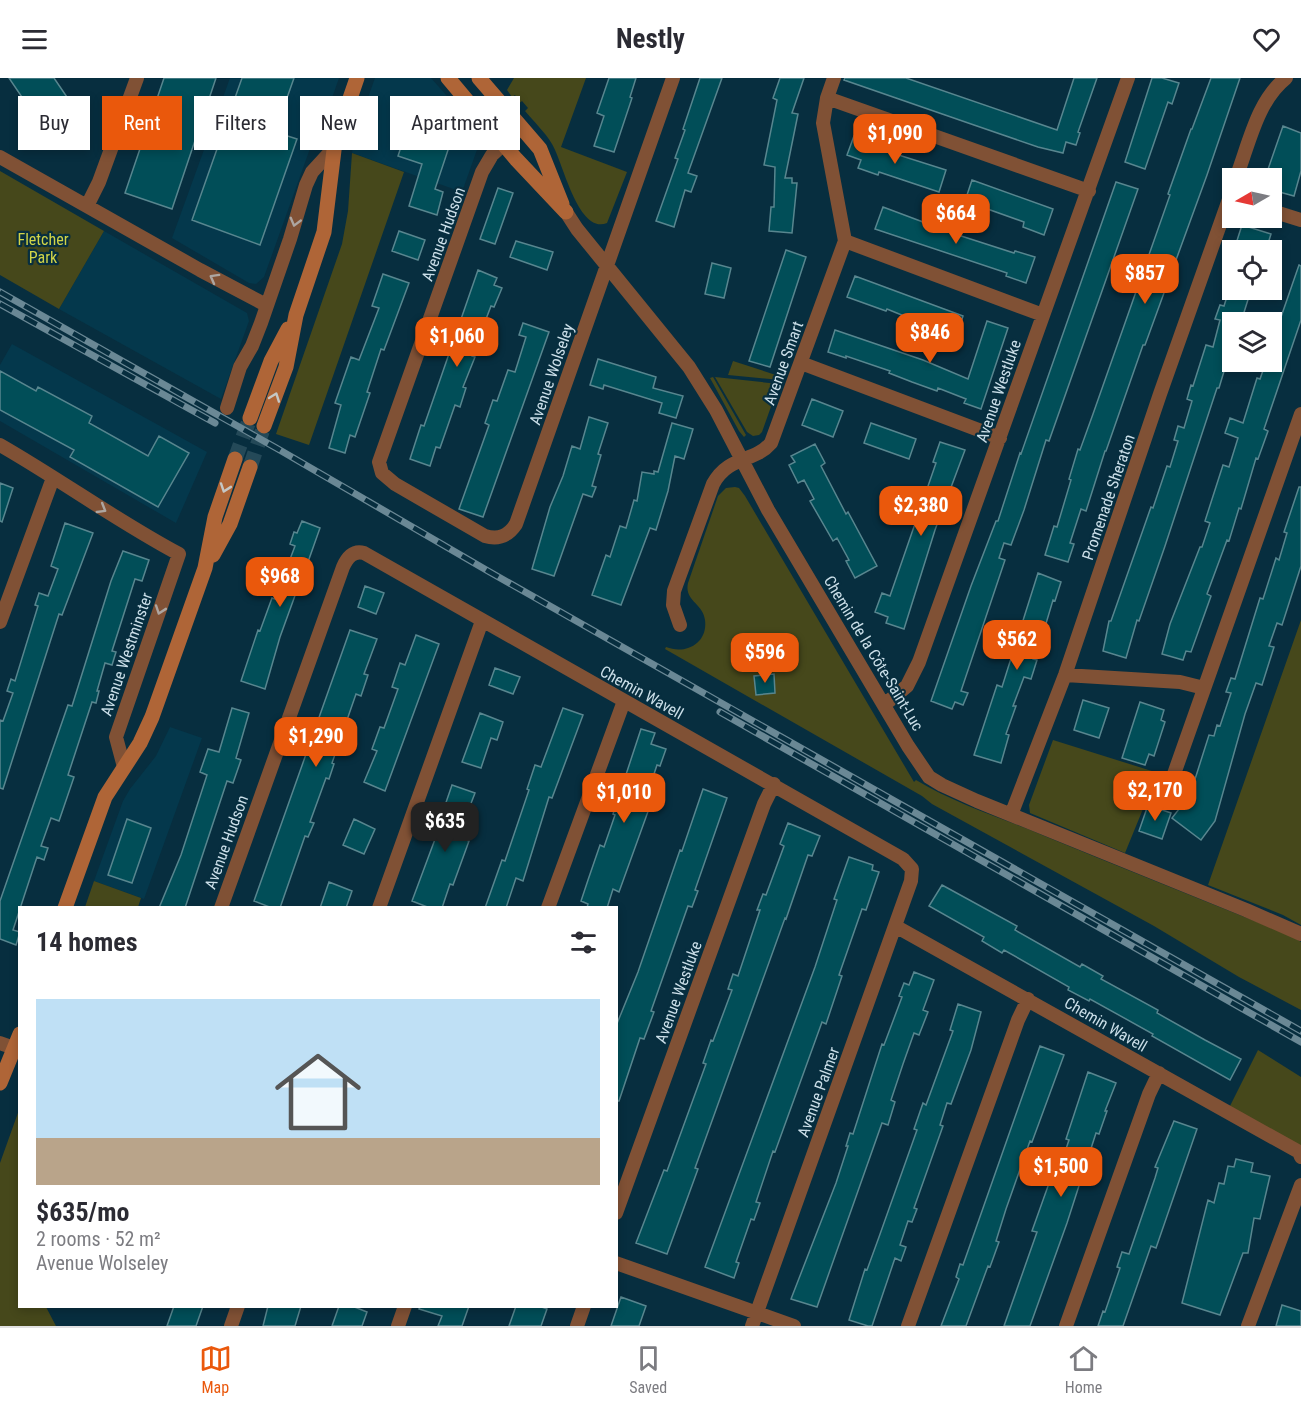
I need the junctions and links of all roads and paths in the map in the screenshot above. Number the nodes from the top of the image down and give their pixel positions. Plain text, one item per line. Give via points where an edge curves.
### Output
1 (136, 78) edge
2 (357, 78) edge
3 (448, 78) edge
4 (479, 78) edge
5 (673, 78) edge
6 (834, 78) edge
7 (1128, 78) edge
8 (1286, 78) edge
9 (351, 96) edge
10 (463, 96) edge
11 (827, 98) junction
12 (521, 128) joint
13 (332, 150) edge
14 (334, 150) edge
15 (498, 150) edge
16 (509, 150) edge
17 (0, 156) edge
18 (1240, 168) edge
19 (1089, 191) junction
20 (87, 206) junction
21 (566, 212) junction
22 (1282, 214) edge
23 (1301, 220) edge
24 (1222, 223) edge
25 (845, 241) junction
26 (606, 265) junction
27 (266, 305) junction
28 (296, 315) junction
29 (1042, 315) junction
30 (801, 363) junction
31 (228, 408) dead end
32 (1301, 414) edge
33 (250, 418) tunnel mouth
34 (264, 426) tunnel mouth
35 (1000, 438) junction
36 (0, 445) edge
37 (235, 459) tunnel mouth
38 (742, 459) junction
39 (379, 465) joint
40 (250, 467) tunnel mouth
41 (53, 478) junction
42 (352, 554) joint
43 (205, 568) junction
44 (483, 621) junction
45 (0, 622) edge
46 (680, 625) dead end
47 (1065, 675) junction
48 (1204, 688) junction
49 (624, 701) junction
50 (884, 705) junction
51 (124, 766) junction
52 (1174, 774) dead end
53 (774, 784) junction
54 (1011, 815) junction
55 (912, 869) joint
56 (66, 906) edge
57 (222, 906) edge
58 (380, 906) edge
59 (549, 906) edge
60 (895, 926) junction
61 (1301, 934) edge
62 (1028, 999) junction
63 (13, 1044) edge
64 (1159, 1073) junction
65 (0, 1083) edge
66 (1300, 1154) edge
67 (1301, 1185) edge
68 (618, 1207) edge
69 (618, 1264) edge
70 (237, 1308) edge
71 (404, 1308) edge
72 (583, 1308) edge
73 (754, 1319) edge
74 (231, 1326) edge
75 (398, 1326) edge
76 (577, 1326) edge
77 (794, 1326) edge
78 (908, 1326) edge
79 (1066, 1326) edge
80 (1248, 1326) edge

1 - 20 street
2 - 9 street
3 - 10 street, Chemin de la Côte-Saint-Luc
4 - 12 street, Chemin de la Côte-Saint-Luc
5 - 26 street, Avenue Wolseley
6 - 11 street
7 - 19 street, Avenue Westluke
8 - 18 street via 1266,100
11 - 19 street
11 - 25 street via 823,123
12 - 21 street, Chemin de la Côte-Saint-Luc via 543,154
13 -> 27 street via 309,177
14 - 28 street via 326,224
15 - 39 street, Avenue Hudson via 482,172
16 - 21 street, Chemin de la Côte-Saint-Luc
17 - 20 street
19 - 29 street, Avenue Westluke
27 -> 20 street
21 - 26 street, Chemin de la Côte-Saint-Luc
22 - 23 street
24 - 47 street, Promenade Sheraton
25 - 29 street
25 - 30 street, Avenue Smart
26 - 38 street, Chemin de la Côte-Saint-Luc via 697,379
26 - 39 street, Avenue Wolseley via 516,524 509,533 498,538 485,536 395,484
27 - 31 street
28 - 33 street via 271,361
34 -> 28 street via 286,367
29 - 35 street, Avenue Westluke
30 - 35 street
30 - 38 street, Avenue Smart via 771,443
32 - 48 street
35 - 50 street, Avenue Westluke via 919,662 907,686
36 - 41 street
37 -> 43 street via 215,517
38 - 46 street, Avenue Smart via 726,467 713,484 679,575 673,597
38 - 50 street, Chemin de la Côte-Saint-Luc
40 - 43 street via 230,524
41 - 45 street
41 -> 51 street, Avenue Westminster via 179,554 117,737
42 - 44 street, Chemin Wavell via 364,553
42 - 57 street, Avenue Hudson via 337,582
43 - 51 street via 152,717
44 - 49 street, Chemin Wavell
44 - 58 street
47 - 48 street via 1180,682
47 - 54 street, Promenade Sheraton
48 - 52 street
49 - 53 street, Chemin Wavell
49 - 59 street
50 - 54 street, Chemin de la Côte-Saint-Luc via 929,777
51 - 56 street via 105,796
53 - 55 street, Chemin Wavell via 903,859
53 - 68 street, Avenue Westluke
54 - 61 street, Chemin de la Côte-Saint-Luc
55 - 60 street, Avenue Palmer
60 - 62 street, Chemin Wavell
60 - 73 street, Avenue Palmer
62 - 64 street, Chemin Wavell
62 - 78 street
63 - 65 street
64 - 66 street, Chemin Wavell
64 - 79 street
67 - 80 street
69 - 73 street
70 - 74 street
71 - 75 street
72 - 76 street
73 - 77 street

